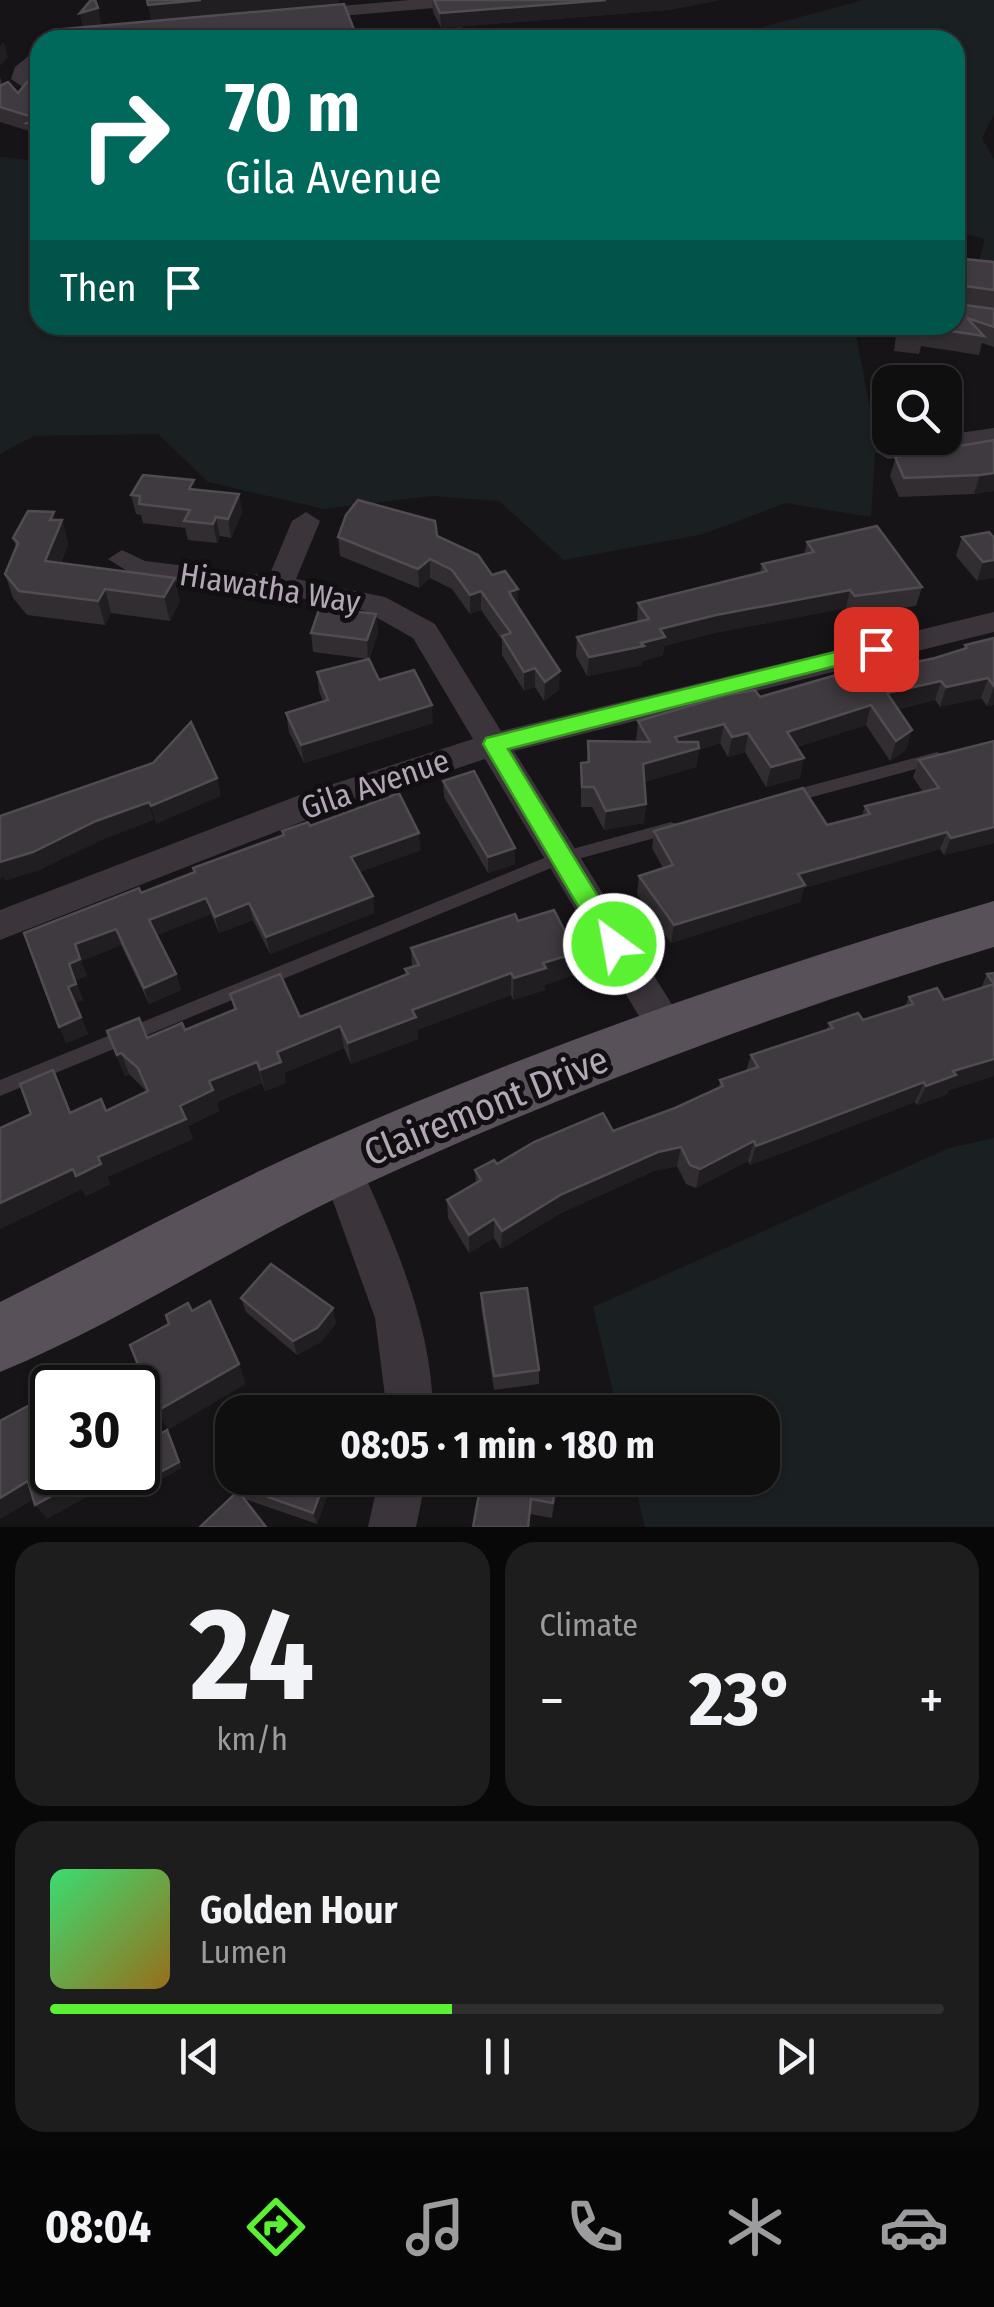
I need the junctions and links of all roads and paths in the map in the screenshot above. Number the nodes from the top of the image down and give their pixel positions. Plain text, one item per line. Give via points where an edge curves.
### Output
1 (469, 0) edge
2 (367, 10) edge
3 (290, 16) edge
4 (30, 61) edge
5 (30, 86) edge
6 (994, 436) edge
7 (962, 440) edge
8 (306, 521) dead end
9 (122, 559) dead end
10 (280, 586) junction
11 (994, 622) edge
12 (494, 744) junction
13 (956, 753) edge
14 (768, 803) edge
15 (692, 823) edge
16 (560, 858) junction
17 (994, 924) edge
18 (0, 925) edge
19 (668, 1032) junction
20 (0, 1088) edge
21 (340, 1166) junction
22 (0, 1338) edge
23 (410, 1395) edge
24 (399, 1495) edge
25 (392, 1527) edge

1 - 2 street
2 - 3 street
4 - 5 street via 20,79
6 - 7 street
8 - 10 street
9 - 10 street, Hiawatha Way via 138,569
10 - 12 street, Hiawatha Way via 375,604 424,631
11 - 12 street, Gila Avenue
12 - 16 street, Hiawatha Way
12 - 18 street, Gila Avenue via 318,802
13 - 14 lane
15 - 16 lane
16 - 19 street, Hiawatha Way
16 - 20 lane
17 - 19 main road, Clairemont Drive via 830,972
19 - 21 main road, Clairemont Drive
21 - 22 main road, Clairemont Drive
21 - 23 street via 395,1313
24 - 25 street

